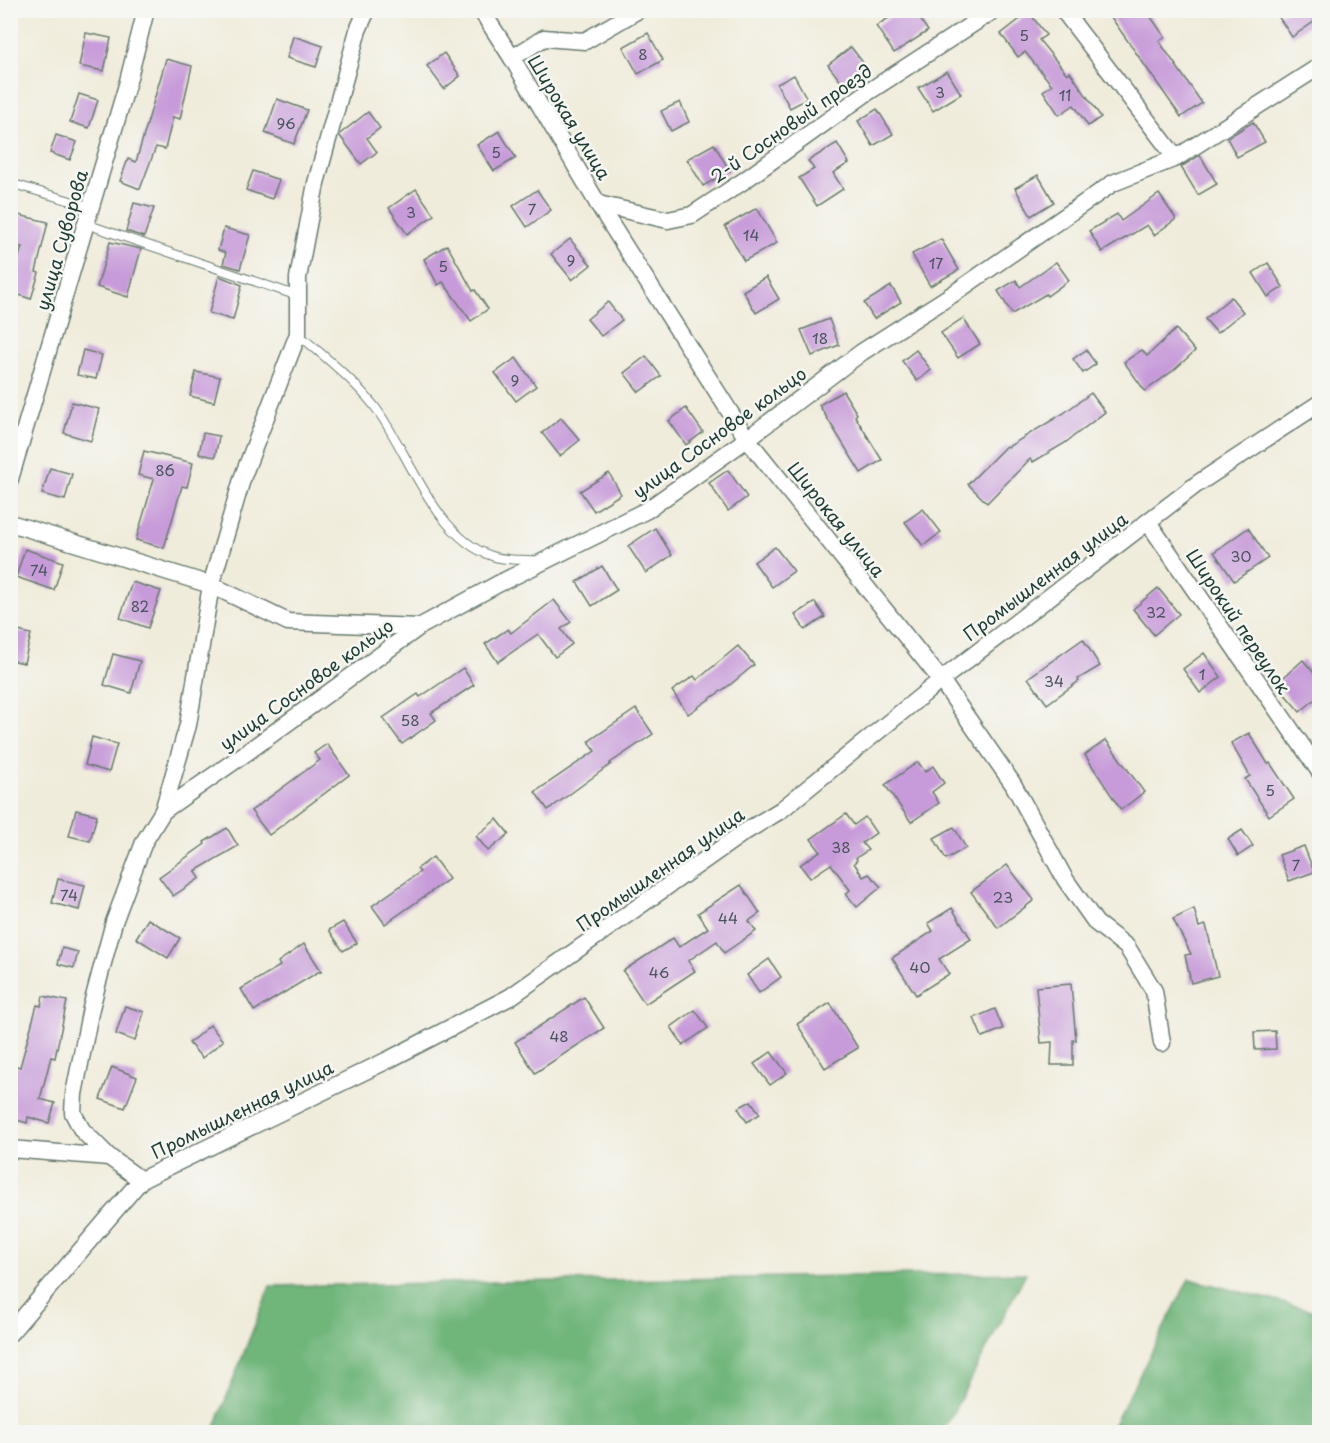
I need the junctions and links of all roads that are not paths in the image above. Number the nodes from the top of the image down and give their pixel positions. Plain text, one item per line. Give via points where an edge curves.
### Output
1 (146, 10) edge
2 (367, 10) edge
3 (481, 10) edge
4 (638, 10) edge
5 (994, 10) edge
6 (1063, 10) edge
7 (512, 57) junction
8 (1320, 66) edge
9 (1176, 158) junction
10 (10, 183) edge
11 (598, 204) junction
12 (91, 207) junction
13 (86, 224) junction
14 (298, 296) junction
15 (298, 334) junction
16 (1320, 403) edge
17 (747, 439) junction
18 (10, 480) edge
19 (1148, 522) junction
20 (10, 523) edge
21 (544, 561) junction
22 (211, 585) junction
23 (419, 627) junction
24 (941, 680) junction
25 (1320, 772) edge
26 (162, 812) junction
27 (1162, 1043) dead end
28 (10, 1149) edge
29 (109, 1157) junction
30 (141, 1180) junction
31 (10, 1333) edge

1 - 12 street, улица Суворова
2 - 14 street, улица Сосновое кольцо via 316,183
3 - 7 street, Широкая улица
4 - 7 street via 585,41 544,39
5 - 11 street, 2-й Сосновый проезд via 865,93 692,215 668,220
6 - 9 street
7 - 11 street, Широкая улица
8 - 9 street, улица Сосновое кольцо
9 - 17 street, улица Сосновое кольцо via 1113,183 862,352
10 - 12 lane
11 - 17 street, Широкая улица
12 - 13 street, улица Суворова
13 - 14 lane
13 - 18 street, улица Суворова
14 - 15 street, улица Сосновое кольцо
15 - 21 lane via 374,406 447,524 470,545 493,557
15 - 22 street, улица Сосновое кольцо via 243,476
16 - 19 street, Промышленная улица via 1197,484
17 - 21 street, улица Сосновое кольцо via 647,510
17 - 24 street, Широкая улица
19 - 24 street, Промышленная улица
19 - 25 street, Широкий переулок
20 - 22 street
21 - 23 street, улица Сосновое кольцо
22 - 23 street via 288,622
22 - 26 street, улица Сосновое кольцо via 188,725
23 - 26 street, улица Сосновое кольцо
24 - 27 street, Широкая улица via 1012,784 1065,879 1096,923 1127,947 1149,982 1154,991
24 - 30 street, Промышленная улица via 781,810 510,997
26 - 29 street, улица Сосновое кольцо via 144,842 114,922 74,1094 73,1113 82,1130
28 - 29 street
29 - 30 street, улица Сосновое кольцо
30 - 31 street, Промышленная улица

